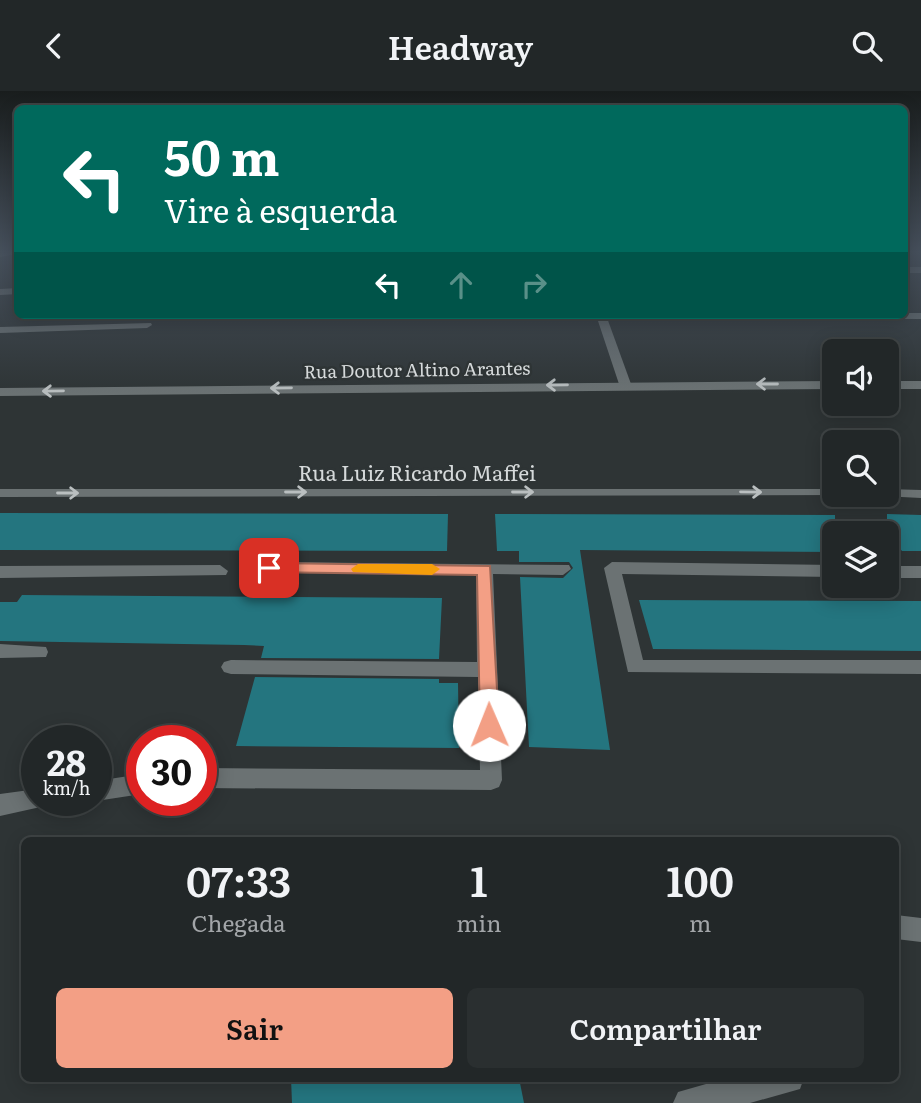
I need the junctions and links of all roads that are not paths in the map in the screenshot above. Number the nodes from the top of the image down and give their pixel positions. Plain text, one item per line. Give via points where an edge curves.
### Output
1 (602, 319) edge
2 (147, 325) dead end
3 (0, 330) edge
4 (625, 384) junction
5 (822, 385) edge
6 (899, 385) edge
7 (921, 385) edge
8 (0, 392) edge
9 (0, 493) edge
10 (822, 493) edge
11 (899, 493) edge
12 (921, 494) edge
13 (269, 568) dead end
14 (563, 569) dead end
15 (484, 570) junction
16 (220, 571) dead end
17 (822, 571) edge
18 (0, 572) edge
19 (899, 572) edge
20 (921, 572) edge
21 (0, 651) edge
22 (40, 652) dead end
23 (231, 667) dead end
24 (921, 667) edge
25 (488, 670) junction
26 (217, 779) edge
27 (21, 802) edge
28 (0, 805) edge
29 (899, 927) edge
30 (921, 930) edge
31 (773, 1082) edge
32 (689, 1103) edge

1 - 4 street
2 - 3 street
5 -> 4 street, Rua Doutor Altino Arantes
4 -> 8 street, Rua Doutor Altino Arantes
6 - 7 street
9 -> 10 street, Rua Luiz Ricardo Maffei
11 - 12 street
13 - 15 street
14 - 15 street
15 - 25 street
16 - 18 street
17 - 24 street via 612,568 635,667
19 - 20 street
21 - 22 street
23 - 25 street
25 - 26 street via 491,780
27 - 28 street
29 - 30 lane
31 - 32 street

